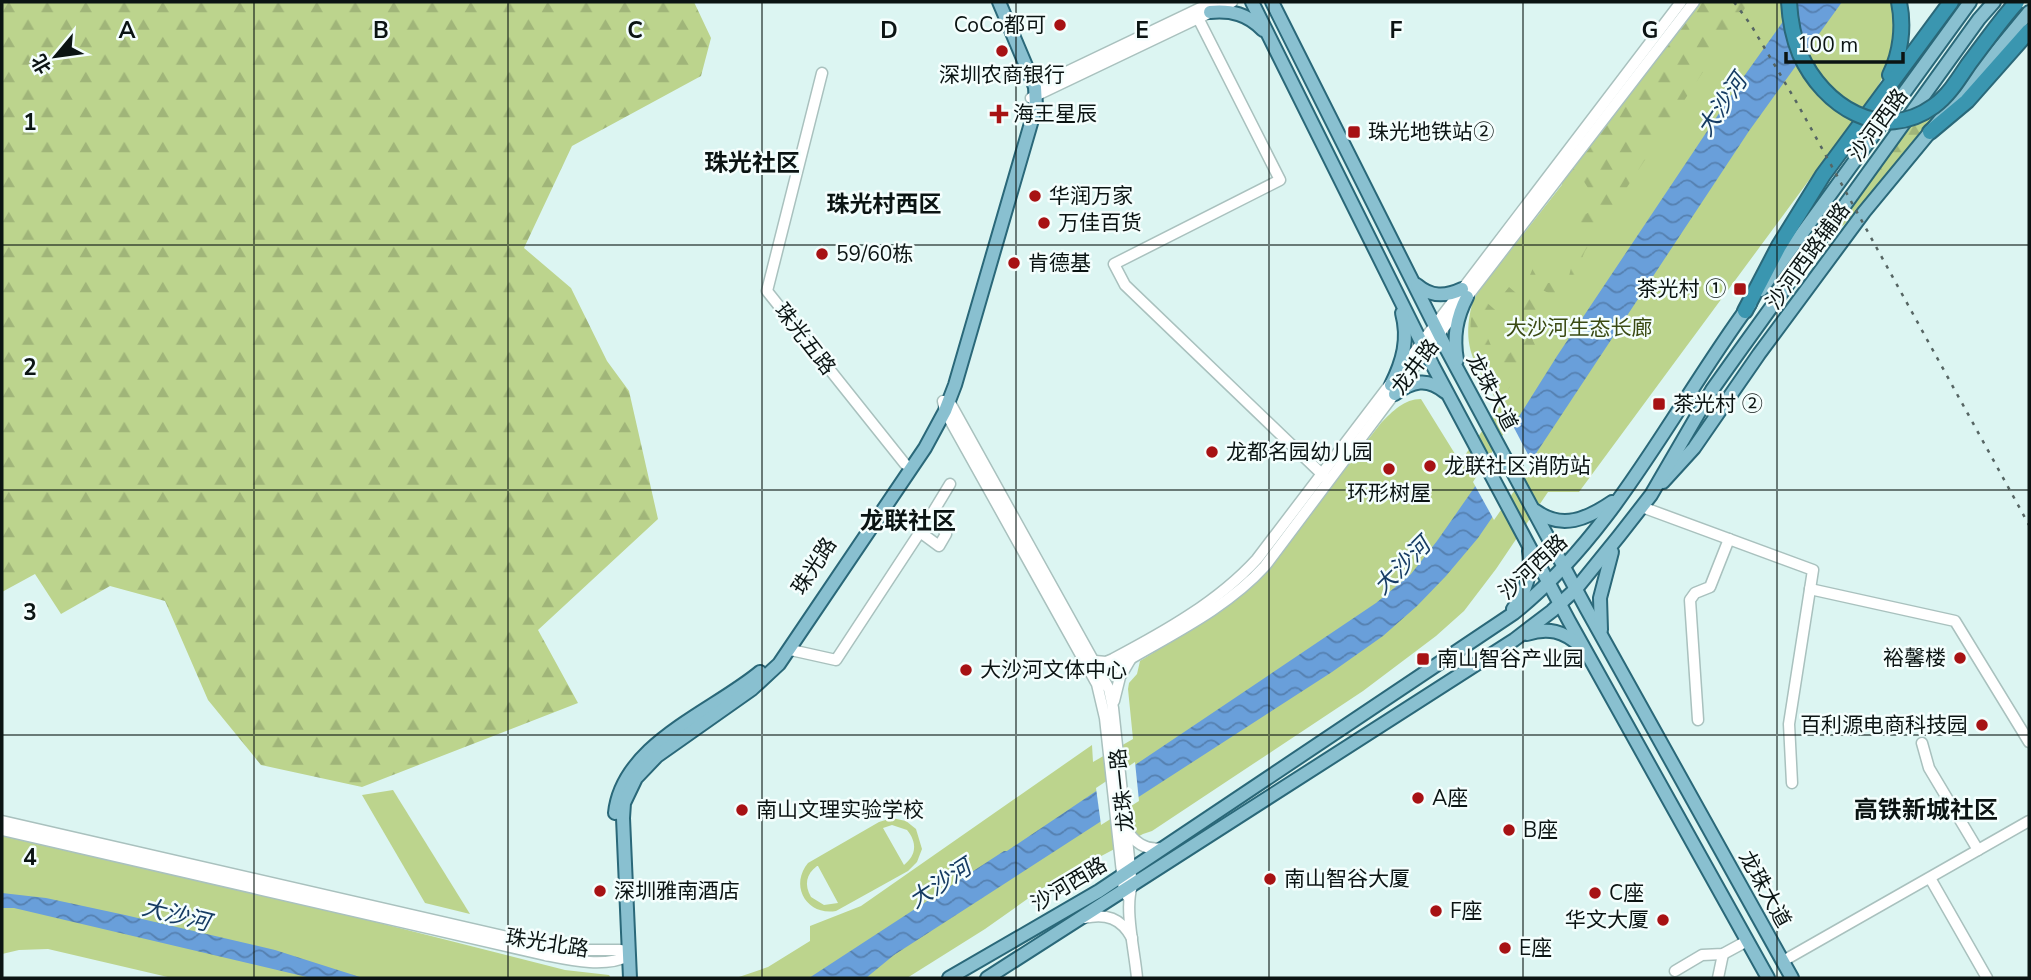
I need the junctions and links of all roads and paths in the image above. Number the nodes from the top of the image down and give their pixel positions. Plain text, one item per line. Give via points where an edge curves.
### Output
1 (999, 2) edge
2 (1232, 2) edge
3 (1252, 2) edge
4 (1272, 2) edge
5 (1681, 2) edge
6 (1694, 2) edge
7 (1789, 2) edge
8 (1899, 2) edge
9 (1951, 2) edge
10 (1970, 2) edge
11 (1994, 2) edge
12 (2017, 2) edge
13 (1203, 7) edge
14 (2029, 12) edge
15 (2029, 31) edge
16 (1270, 38) junction
17 (822, 73) dead end
18 (1034, 93) junction
19 (1875, 103) junction
20 (1930, 132) junction
21 (1411, 278) junction
22 (1394, 286) junction
23 (1464, 293) junction
24 (1745, 311) junction
25 (1438, 330) junction
26 (1424, 348) junction
27 (1459, 371) junction
28 (1393, 389) junction
29 (1451, 398) junction
30 (946, 404) junction
31 (905, 464) junction
32 (1326, 478) junction
33 (950, 484) dead end
34 (1620, 495) junction
35 (1651, 495) junction
36 (1642, 507) junction
37 (1532, 509) junction
38 (1619, 536) junction
39 (1728, 539) junction
40 (1527, 541) junction
41 (1564, 568) junction
42 (1549, 583) junction
43 (1576, 589) junction
44 (1810, 589) junction
45 (1560, 604) junction
46 (1504, 619) junction
47 (1514, 640) junction
48 (1604, 640) junction
49 (790, 650) junction
50 (1135, 656) junction
51 (1591, 661) junction
52 (1092, 665) junction
53 (1101, 671) junction
54 (1113, 708) junction
55 (1698, 720) dead end
56 (2029, 742) edge
57 (1922, 743) dead end
58 (1792, 783) dead end
59 (2, 821) edge
60 (2029, 821) edge
61 (1125, 825) junction
62 (2, 830) edge
63 (1163, 848) junction
64 (1978, 850) junction
65 (1126, 872) junction
66 (1930, 878) junction
67 (1128, 891) junction
68 (1077, 920) junction
69 (1133, 940) junction
70 (1747, 941) junction
71 (1723, 954) junction
72 (624, 956) junction
73 (1783, 961) junction
74 (1675, 971) dead end
75 (622, 978) edge
76 (630, 978) edge
77 (949, 978) edge
78 (987, 978) edge
79 (1137, 978) edge
80 (1718, 978) edge
81 (1768, 978) edge
82 (1793, 978) edge
83 (1987, 978) edge

1 - 18 main road
2 - 13 street
3 - 16 main road, 龙珠大道
4 - 21 main road, 龙珠大道
5 - 23 street, 龙井路
6 - 23 street, 龙井路
7 - 12 highway, bridge via 1797,46 1822,87 1856,114 1894,122 1916,117 1942,100
8 - 19 highway via 1898,54
9 - 19 highway
10 - 24 main road, 沙河西路
11 - 35 main road, 沙河西路 via 1725,372
13 - 16 main road via 1248,17
13 - 18 street
13 - 32 street via 1280,180 1114,264 1125,285
14 - 20 main road, 沙河西路辅路
15 - 20 highway via 1966,101
16 - 22 main road, 龙珠大道
17 - 31 street, 珠光五路 via 767,292
18 - 30 main road, 珠光路
19 - 24 highway via 1801,210
20 - 35 main road, 沙河西路辅路 via 1848,232 1690,453
21 - 23 main road via 1431,294
21 - 25 main road, 龙珠大道
22 - 26 main road, 龙珠大道
22 - 28 main road via 1406,335
23 - 25 street, 龙井路
23 - 27 main road via 1455,331
24 - 34 main road, 沙河西路
25 - 26 street, 龙井路
25 - 27 main road, 龙珠大道
26 - 28 street, 龙井路
26 - 29 main road, 龙珠大道
27 - 37 main road, 龙珠大道
28 - 29 main road via 1420,382 1436,385
28 - 32 street, 龙井路
29 - 40 main road, 龙珠大道
30 - 31 main road, 珠光路
30 - 49 main road, 珠光路 via 925,448
30 - 52 street, 龙珠一路
31 - 72 main road, 珠光路 via 778,654 748,681 651,749 624,780 614,824
32 - 50 street, 龙井路 via 1251,581 1222,604
32 - 52 street, 龙井路 via 1257,559 1206,604 1117,657
33 - 49 street via 933,512 946,534 939,546 920,532 836,660
34 - 37 main road via 1597,512 1573,521 1548,519
34 - 41 main road, 沙河西路
35 - 36 main road, 沙河西路
36 - 38 main road, 沙河西路
36 - 39 street
37 - 41 main road, 龙珠大道
38 - 43 main road, 沙河西路
38 - 48 main road via 1600,598
39 - 44 street via 1813,570
39 - 55 street via 1710,587 1690,600
40 - 42 main road, 龙珠大道
40 - 46 main road via 1528,580 1521,599
41 - 42 main road, 沙河西路
41 - 43 main road, 龙珠大道
42 - 45 main road, 龙珠大道
42 - 46 main road, 沙河西路
43 - 45 main road, 沙河西路
43 - 48 main road, 龙珠大道
44 - 56 street via 1955,621
44 - 58 street via 1789,724
45 - 47 main road, 沙河西路
45 - 51 main road, 龙珠大道
46 - 63 main road, 沙河西路
47 - 51 main road via 1535,631 1559,632 1575,641
47 - 67 main road, 沙河西路
48 - 73 main road, 龙珠大道
49 - 72 main road, 珠光路 via 752,689 644,767 629,789 622,818
50 - 53 street, 龙井路
50 - 54 street via 1121,674
51 - 70 main road, 龙珠大道
52 - 53 street, 龙珠一路
52 - 65 street, 龙珠一路 via 1103,710
53 - 54 street, 龙珠一路
54 - 61 street, 龙珠一路
57 - 64 street via 1929,768
59 - 72 street, 珠光北路 via 546,946
60 - 64 street
61 - 63 street via 1138,843
61 - 65 street, 龙珠一路
62 - 72 street, 珠光北路 via 545,954 583,961
63 - 65 main road, 沙河西路
64 - 66 street
65 - 67 street, 龙珠一路
65 - 77 main road, 沙河西路
66 - 73 street
66 - 83 street
67 - 68 main road, 沙河西路
67 - 69 street, 龙珠一路
68 - 69 street via 1112,917
68 - 78 main road, 沙河西路
69 - 79 street, 龙珠一路
70 - 71 street
70 - 81 main road, 龙珠大道
71 - 74 street via 1702,955
71 - 80 street
72 - 75 main road, 珠光路
72 - 76 main road, 珠光路
73 - 82 main road, 龙珠大道

